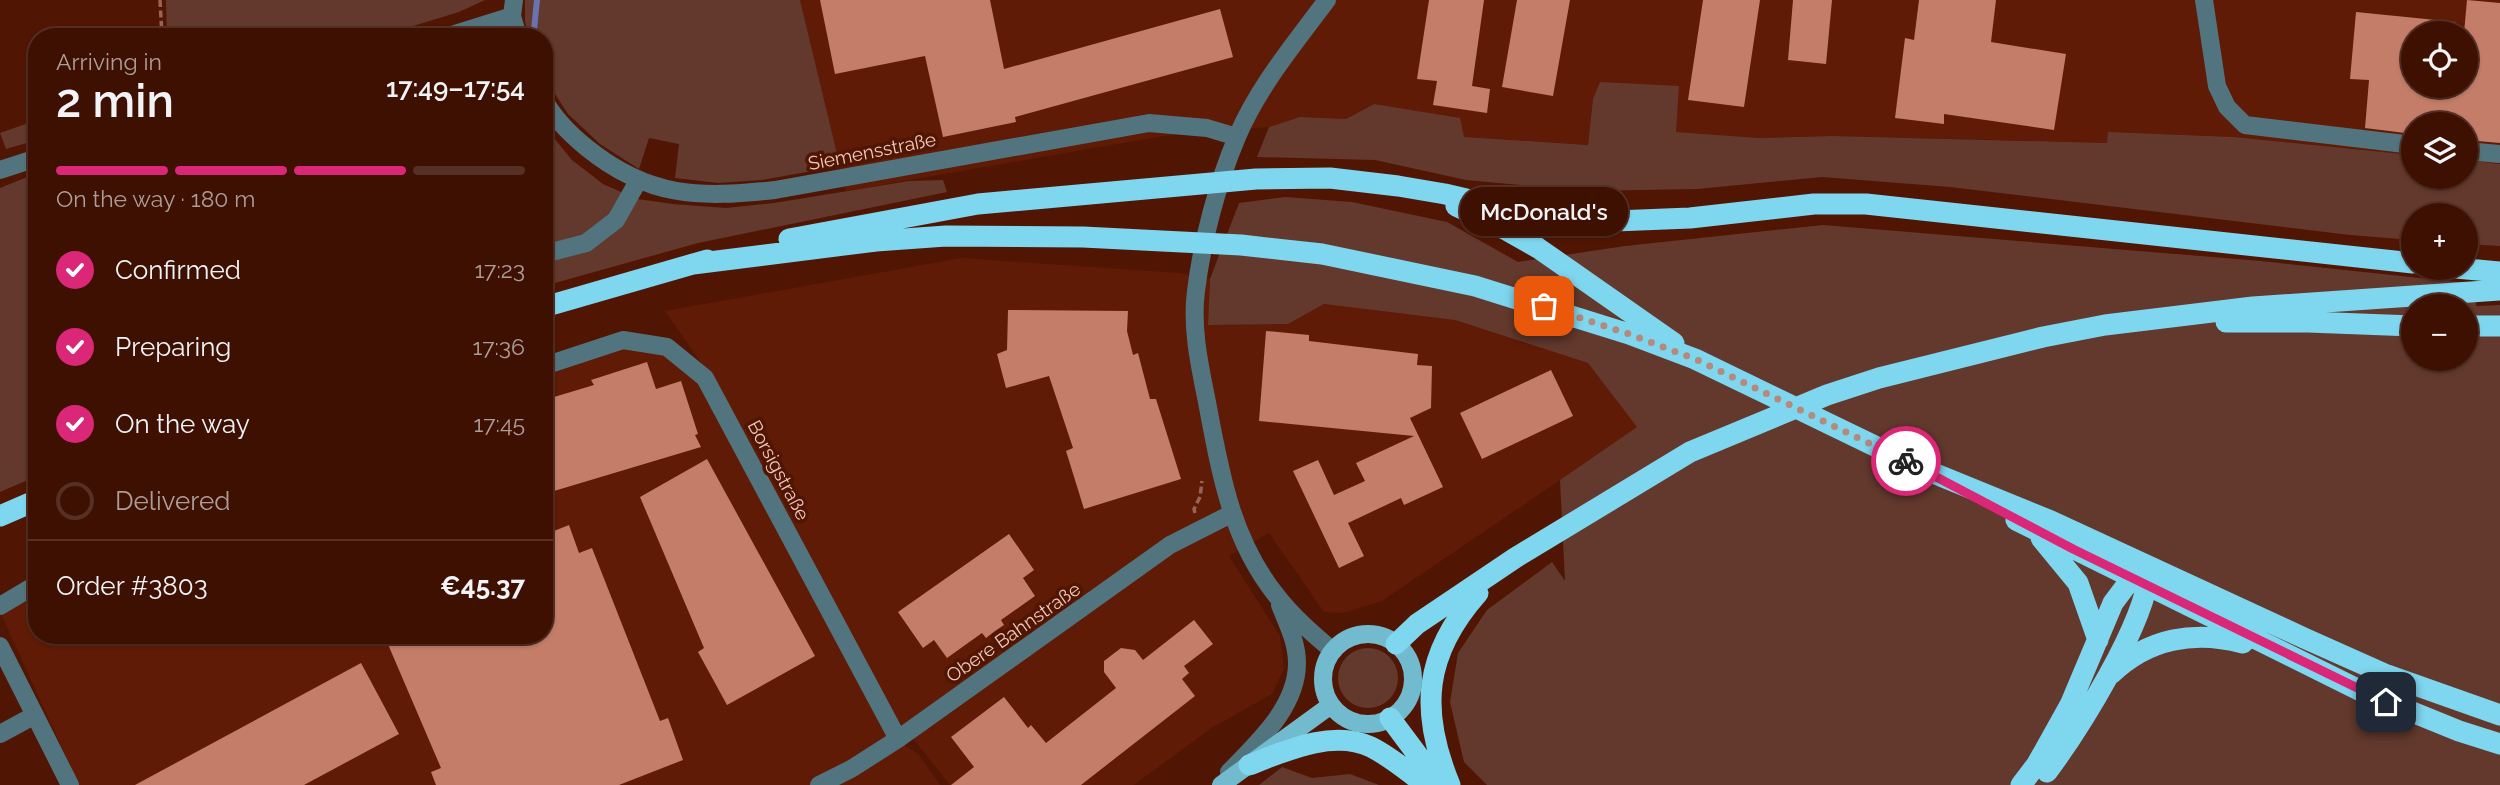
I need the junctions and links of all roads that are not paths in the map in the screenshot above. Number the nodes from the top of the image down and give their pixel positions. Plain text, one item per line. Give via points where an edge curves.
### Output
1 (1327, 0) edge
2 (2204, 0) edge
3 (513, 8) edge
4 (466, 28) edge
5 (516, 28) edge
6 (553, 111) edge
7 (1237, 137) junction
8 (2401, 144) edge
9 (2478, 152) edge
10 (2500, 154) edge
11 (28, 161) edge
12 (0, 170) edge
13 (638, 181) junction
14 (1398, 186) junction
15 (553, 252) edge
16 (2401, 262) edge
17 (693, 264) junction
18 (2478, 270) edge
19 (2500, 272) edge
20 (2500, 290) edge
21 (553, 304) edge
22 (2105, 325) junction
23 (2401, 326) edge
24 (2478, 326) edge
25 (2500, 326) edge
26 (1695, 359) junction
27 (553, 363) edge
28 (1916, 466) junction
29 (28, 504) edge
30 (1231, 514) junction
31 (0, 516) edge
32 (2033, 528) junction
33 (1516, 558) junction
34 (2144, 574) junction
35 (28, 589) edge
36 (1276, 595) junction
37 (0, 606) edge
38 (2098, 640) junction
39 (1396, 644) junction
40 (0, 646) edge
41 (1333, 651) junction
42 (2325, 674) junction
43 (2102, 683) junction
44 (1331, 705) junction
45 (35, 715) junction
46 (2500, 715) edge
47 (1390, 718) junction
48 (0, 733) edge
49 (898, 739) junction
50 (2500, 744) edge
51 (1249, 765) junction
52 (70, 785) edge
53 (819, 785) edge
54 (1219, 785) edge
55 (1426, 785) edge
56 (1440, 785) edge
57 (1450, 785) edge
58 (2021, 785) edge
59 (2038, 785) edge

1 - 7 street via 1262,90
2 - 8 street via 2217,86 2227,107 2245,125
3 - 4 street
3 - 5 street
6 - 13 street, Siemensstraße via 575,138
7 - 13 street, Siemensstraße via 1207,128 1149,123 775,190 714,194 674,191
7 - 30 street via 1215,201 1196,293 1197,353
9 - 10 street
11 - 12 street
13 - 15 street via 616,220 586,243
14 - 16 highway via 1585,220 1671,219 1814,204 1866,204
14 - 17 highway via 1330,178 1256,179 1046,196 818,232
14 - 26 highway via 1451,204 1538,248
17 - 21 highway
17 - 26 highway via 946,236 1241,245 1322,254 1475,286
18 - 19 highway
20 - 22 highway via 2253,307
22 - 23 highway
22 - 33 highway via 1917,368 1827,395 1690,452
24 - 25 highway
26 - 28 highway
27 - 49 street, Borsigstraße via 623,340 667,347 705,378
28 - 32 highway
28 - 34 highway via 2051,521
29 - 31 highway
30 - 36 street
30 - 49 street, Obere Bahnstraße via 1170,545
32 - 34 highway
32 - 38 highway via 2078,583
33 - 39 highway
33 - 57 highway via 1458,616 1439,650 1432,718
34 - 38 highway via 2113,603
34 - 42 highway
34 - 43 highway via 2130,633
34 - 46 highway via 2387,675
35 - 37 street
36 - 41 street
36 - 54 street via 1295,647 1293,689 1275,720
38 - 58 highway via 2070,705
39 - 41 main road via 1377,636 1356,636
39 - 47 main road via 1409,662 1412,683 1405,703
40 - 45 street
41 - 44 main road via 1322,678
42 - 43 highway via 2244,643 2199,636 2141,653
42 - 50 highway via 2408,711
43 - 59 highway
44 - 47 main road via 1358,723
44 - 51 main road
45 - 48 street
45 - 52 street
47 - 56 highway
49 - 53 street, Obere Bahnstraße
51 - 54 main road
51 - 55 highway via 1313,744 1349,741 1369,746

